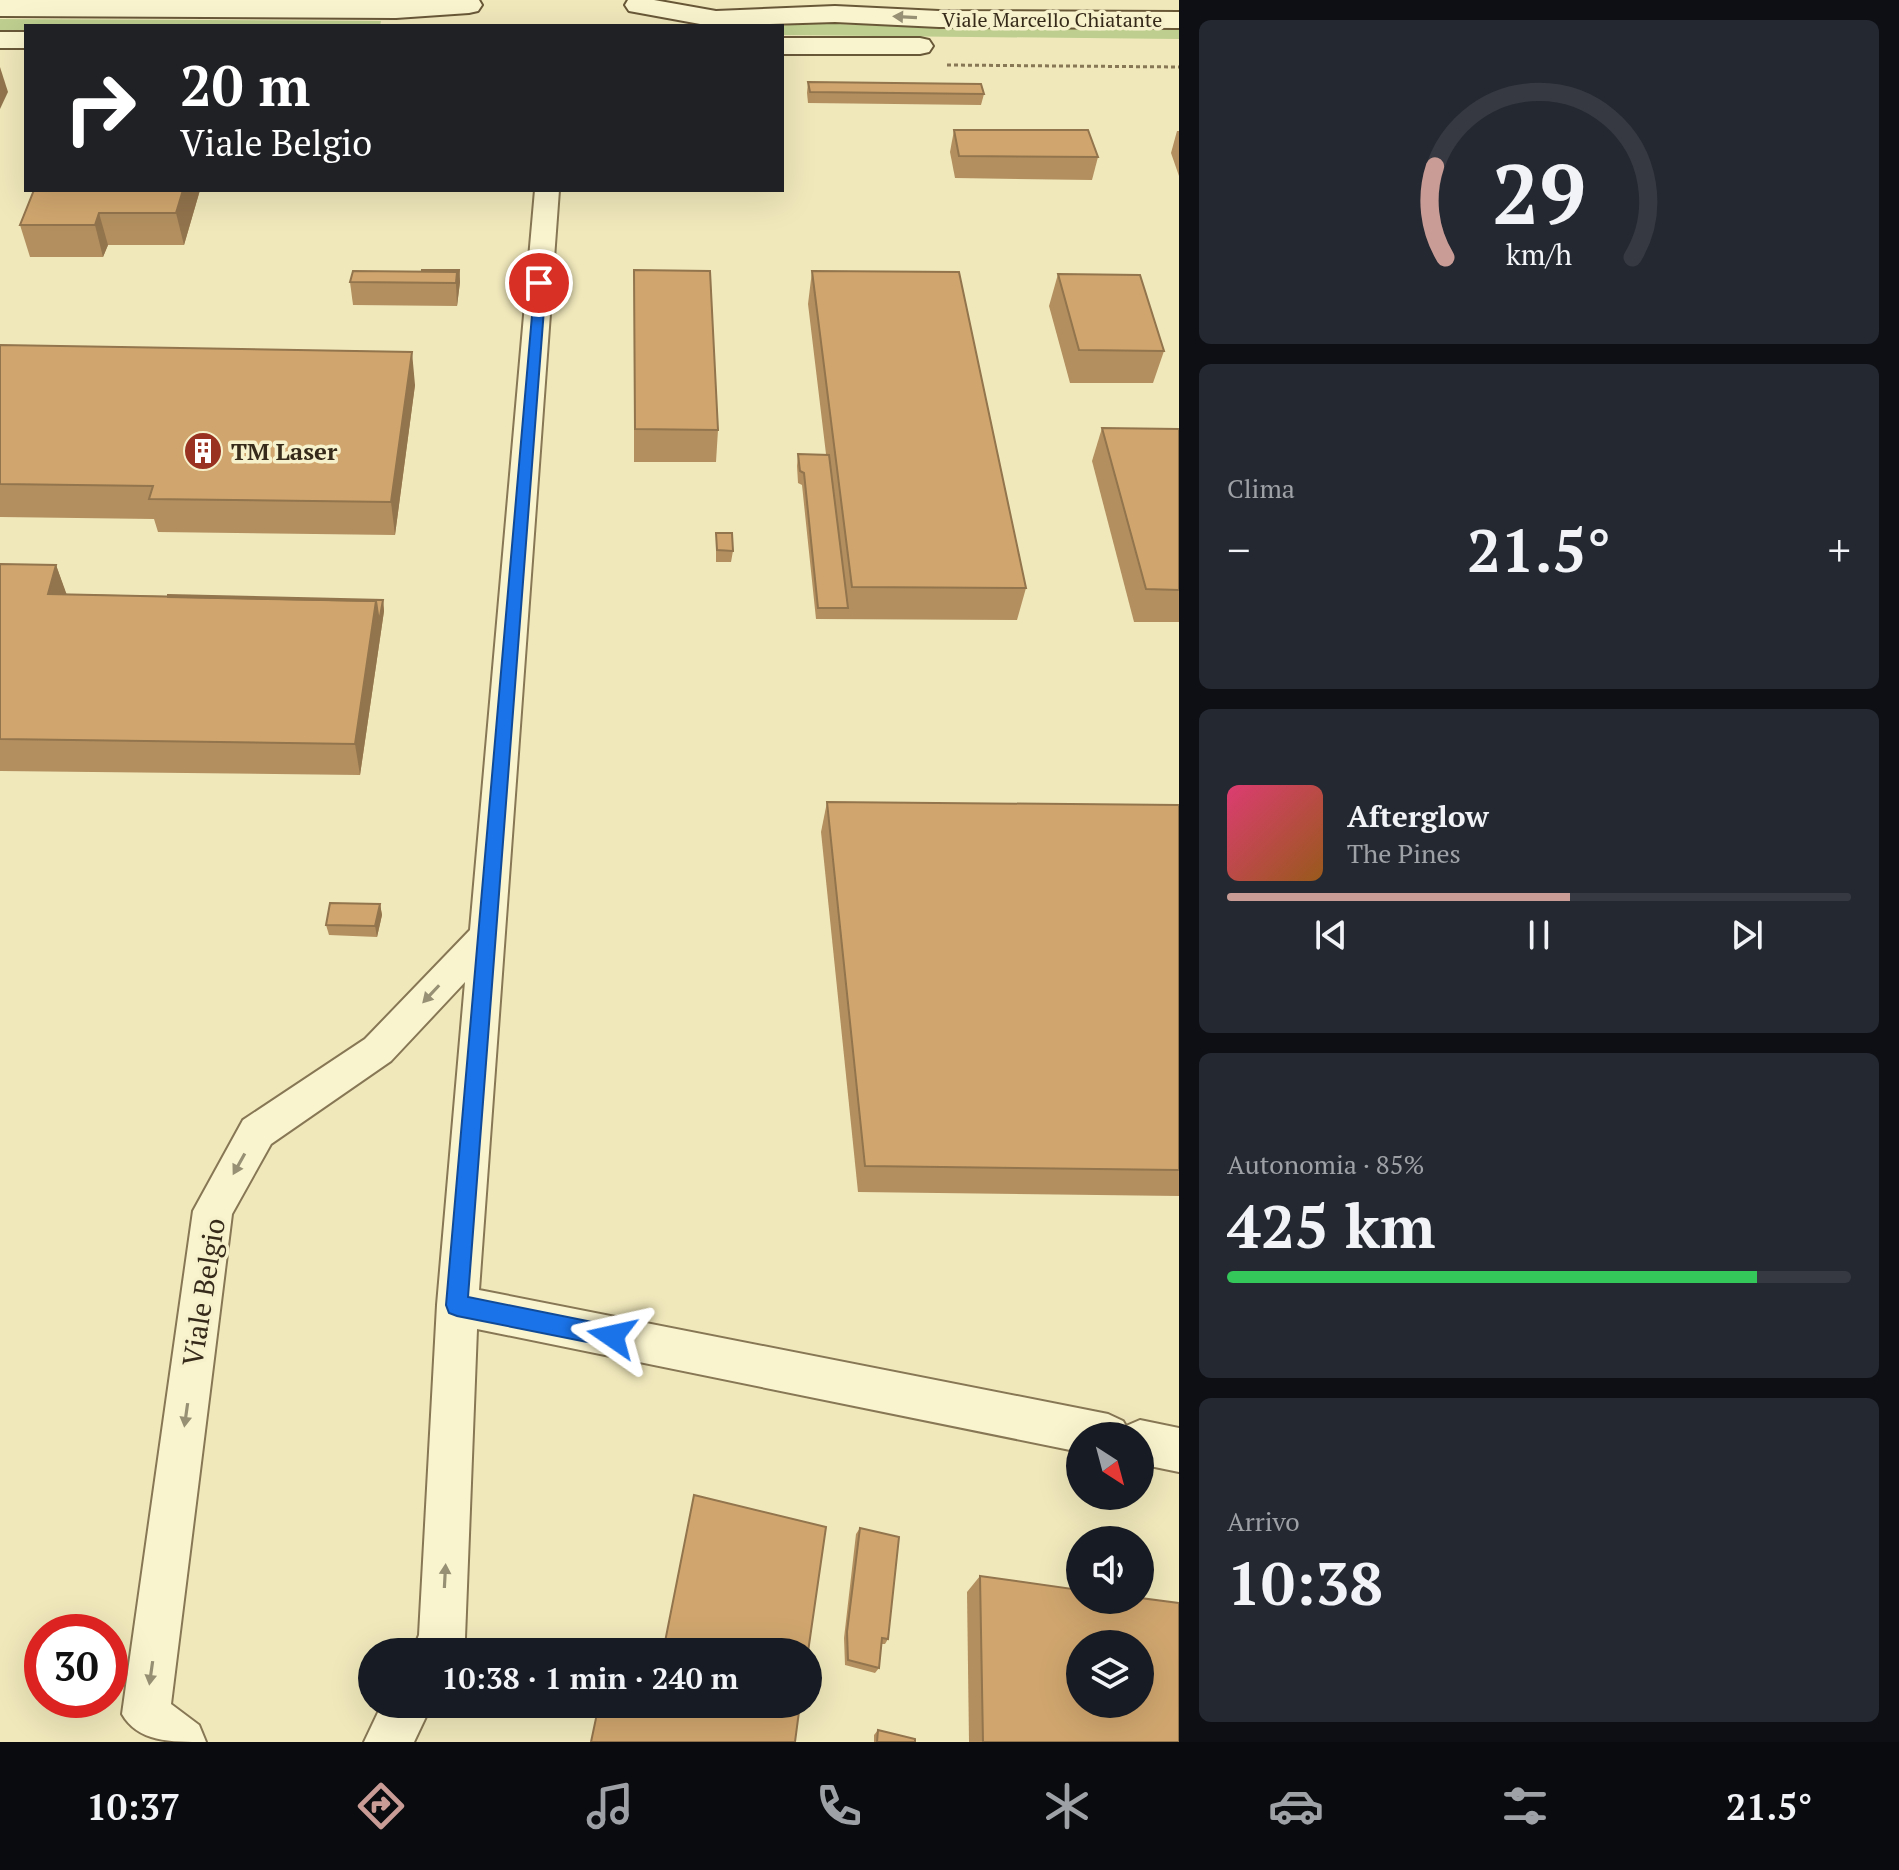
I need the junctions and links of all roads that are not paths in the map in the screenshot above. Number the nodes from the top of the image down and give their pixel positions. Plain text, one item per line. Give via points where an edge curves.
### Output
1 (96, 0) edge
2 (0, 8) edge
3 (136, 9) junction
4 (469, 10) edge
5 (638, 10) edge
6 (1179, 20) edge
7 (0, 40) edge
8 (24, 40) edge
9 (784, 46) edge
10 (941, 56) road end
11 (547, 192) edge
12 (485, 937) junction
13 (457, 1305) junction
14 (1066, 1428) edge
15 (1154, 1445) edge
16 (1179, 1450) edge
17 (442, 1638) edge
18 (401, 1718) edge
19 (182, 1742) edge
20 (388, 1742) edge

1 - 3 street
2 - 3 street
3 - 4 street
6 -> 5 street, Viale Marcello Chiatante via 835,14 716,19
7 - 8 street
9 - 10 street, Viale Marcello Chiatante
11 - 12 street
12 - 13 street
12 -> 19 street, Viale Belgio via 378,1050 257,1132 213,1211 146,1714
13 - 14 street
17 -> 13 street
15 - 16 street
18 - 20 street

